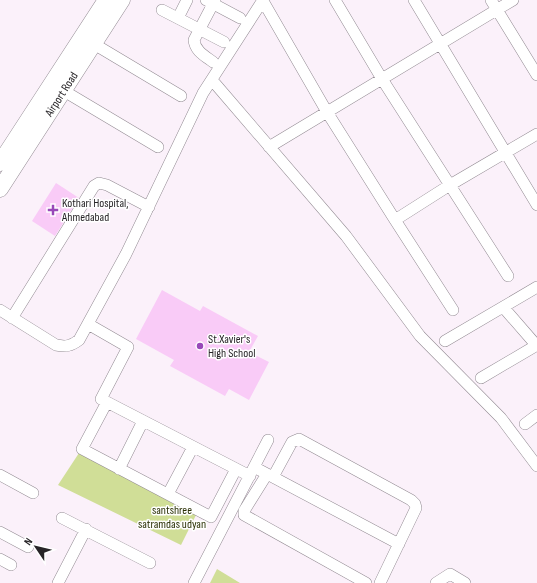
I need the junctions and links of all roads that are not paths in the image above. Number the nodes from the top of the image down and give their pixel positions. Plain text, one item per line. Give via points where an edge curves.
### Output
1 (106, 0) edge
2 (122, 0) edge
3 (187, 0) edge
4 (263, 0) edge
5 (336, 0) edge
6 (414, 0) edge
7 (513, 0) edge
8 (211, 1) edge
9 (494, 5) edge
10 (162, 10) dead end
11 (178, 18) junction
12 (240, 18) dead end
13 (200, 30) junction
14 (224, 42) dead end
15 (440, 43) junction
16 (94, 44) junction
17 (213, 62) dead end
18 (537, 75) edge
19 (382, 79) junction
20 (212, 80) junction
21 (64, 91) junction
22 (181, 96) dead end
23 (327, 112) junction
24 (537, 134) edge
25 (158, 147) dead end
26 (269, 147) junction
27 (505, 153) junction
28 (0, 163) edge
29 (450, 185) junction
30 (0, 189) edge
31 (537, 205) edge
32 (149, 207) junction
33 (395, 220) junction
34 (508, 276) dead end
35 (537, 287) edge
36 (504, 307) junction
37 (0, 310) edge
38 (453, 310) dead end
39 (12, 318) junction
40 (88, 324) junction
41 (445, 340) dead end
42 (537, 346) edge
43 (481, 378) dead end
44 (107, 402) junction
45 (537, 415) edge
46 (143, 421) junction
47 (526, 424) dead end
48 (268, 440) dead end
49 (193, 447) junction
50 (537, 466) edge
51 (119, 468) junction
52 (236, 469) junction
53 (252, 471) junction
54 (0, 475) edge
55 (270, 476) junction
56 (33, 493) dead end
57 (168, 494) junction
58 (62, 518) dead end
59 (86, 530) junction
60 (0, 532) edge
61 (399, 544) junction
62 (28, 547) dead end
63 (0, 559) edge
64 (150, 563) dead end
65 (11, 565) dead end
66 (62, 582) edge
67 (194, 583) edge
68 (366, 583) edge
69 (380, 583) edge
70 (436, 583) edge
71 (465, 583) edge

1 - 28 main road, Airport Road
2 - 16 main road, Airport Road
3 - 11 street
4 - 20 street
4 - 23 street
5 - 19 street
6 - 15 street
7 - 9 street
8 - 12 street
8 - 13 street
9 - 15 street
9 - 18 street
10 - 11 street
11 - 13 street
13 - 14 street
13 - 17 street via 194,45
15 - 19 street
15 - 27 street
16 - 21 main road, Airport Road
16 - 22 street
19 - 23 street
19 - 29 street
20 - 26 street
20 - 32 street via 203,93
21 - 25 street
21 - 30 main road, Airport Road
23 - 26 street
23 - 33 street
24 - 27 street
26 - 50 street via 346,236 420,336 501,418
27 - 29 street
27 - 31 street
29 - 33 street
29 - 34 street
32 - 39 street via 107,185 99,183 94,186
32 - 40 street
33 - 38 street
35 - 36 street
36 - 41 street
36 - 42 street
37 - 39 street
39 - 40 street via 56,345 65,347 72,346 79,340
40 - 44 street via 128,347 101,399
42 - 43 street
44 - 46 street
44 - 51 street via 82,449
45 - 47 street
46 - 49 street
46 - 51 street
48 - 53 street
49 - 52 street
49 - 57 street
51 - 57 street
52 - 53 street
52 - 57 street via 211,517
53 - 55 street
53 - 67 street
54 - 56 street
55 - 61 street
55 - 61 street via 292,442 302,440 415,504 416,508
55 - 68 street via 244,510 244,515
58 - 59 street
59 - 64 street
59 - 66 street
60 - 62 street
61 - 69 street
63 - 65 street
70 - 71 street via 450,574

